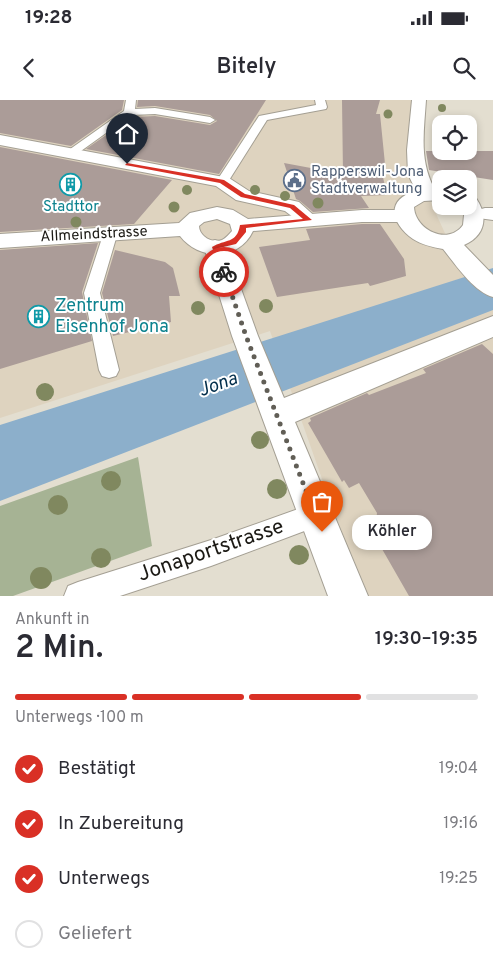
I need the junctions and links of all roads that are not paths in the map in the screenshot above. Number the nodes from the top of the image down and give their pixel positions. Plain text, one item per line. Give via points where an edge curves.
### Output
1 (131, 100) edge
2 (320, 100) edge
3 (419, 100) edge
4 (129, 112) junction
5 (263, 118) joint
6 (210, 120) dead end
7 (0, 140) edge
8 (70, 154) junction
9 (222, 182) junction
10 (432, 192) edge
11 (432, 194) edge
12 (482, 210) edge
13 (404, 216) junction
14 (309, 220) junction
15 (242, 226) junction
16 (188, 229) junction
17 (110, 235) junction
18 (0, 241) edge
19 (449, 242) junction
20 (215, 247) junction
21 (493, 289) edge
22 (493, 326) edge
23 (109, 370) dead end
24 (274, 410) junction
25 (315, 516) junction
26 (78, 596) edge
27 (348, 596) edge

1 - 4 lane
2 - 5 lane via 322,108
3 - 10 street via 415,150 417,174
4 - 6 lane via 155,111
4 - 8 lane
5 - 9 lane
7 - 8 street
8 - 9 street
9 - 14 street via 243,196 292,206
11 - 13 street via 416,196 408,201
12 - 19 street via 490,224 488,232 480,239 466,243
13 - 14 street
13 - 19 street via 420,232
14 - 15 street
15 - 16 street via 234,217 217,213 198,218
15 - 20 street via 243,232 233,242
16 - 17 street, Allmeindstrasse
16 - 20 street via 194,242
17 - 18 street, Allmeindstrasse
17 - 23 lane via 92,293
19 - 21 street
20 - 24 street
22 - 24 street
24 - 25 street
25 - 26 lane, Jonaportstrasse
25 - 27 street

